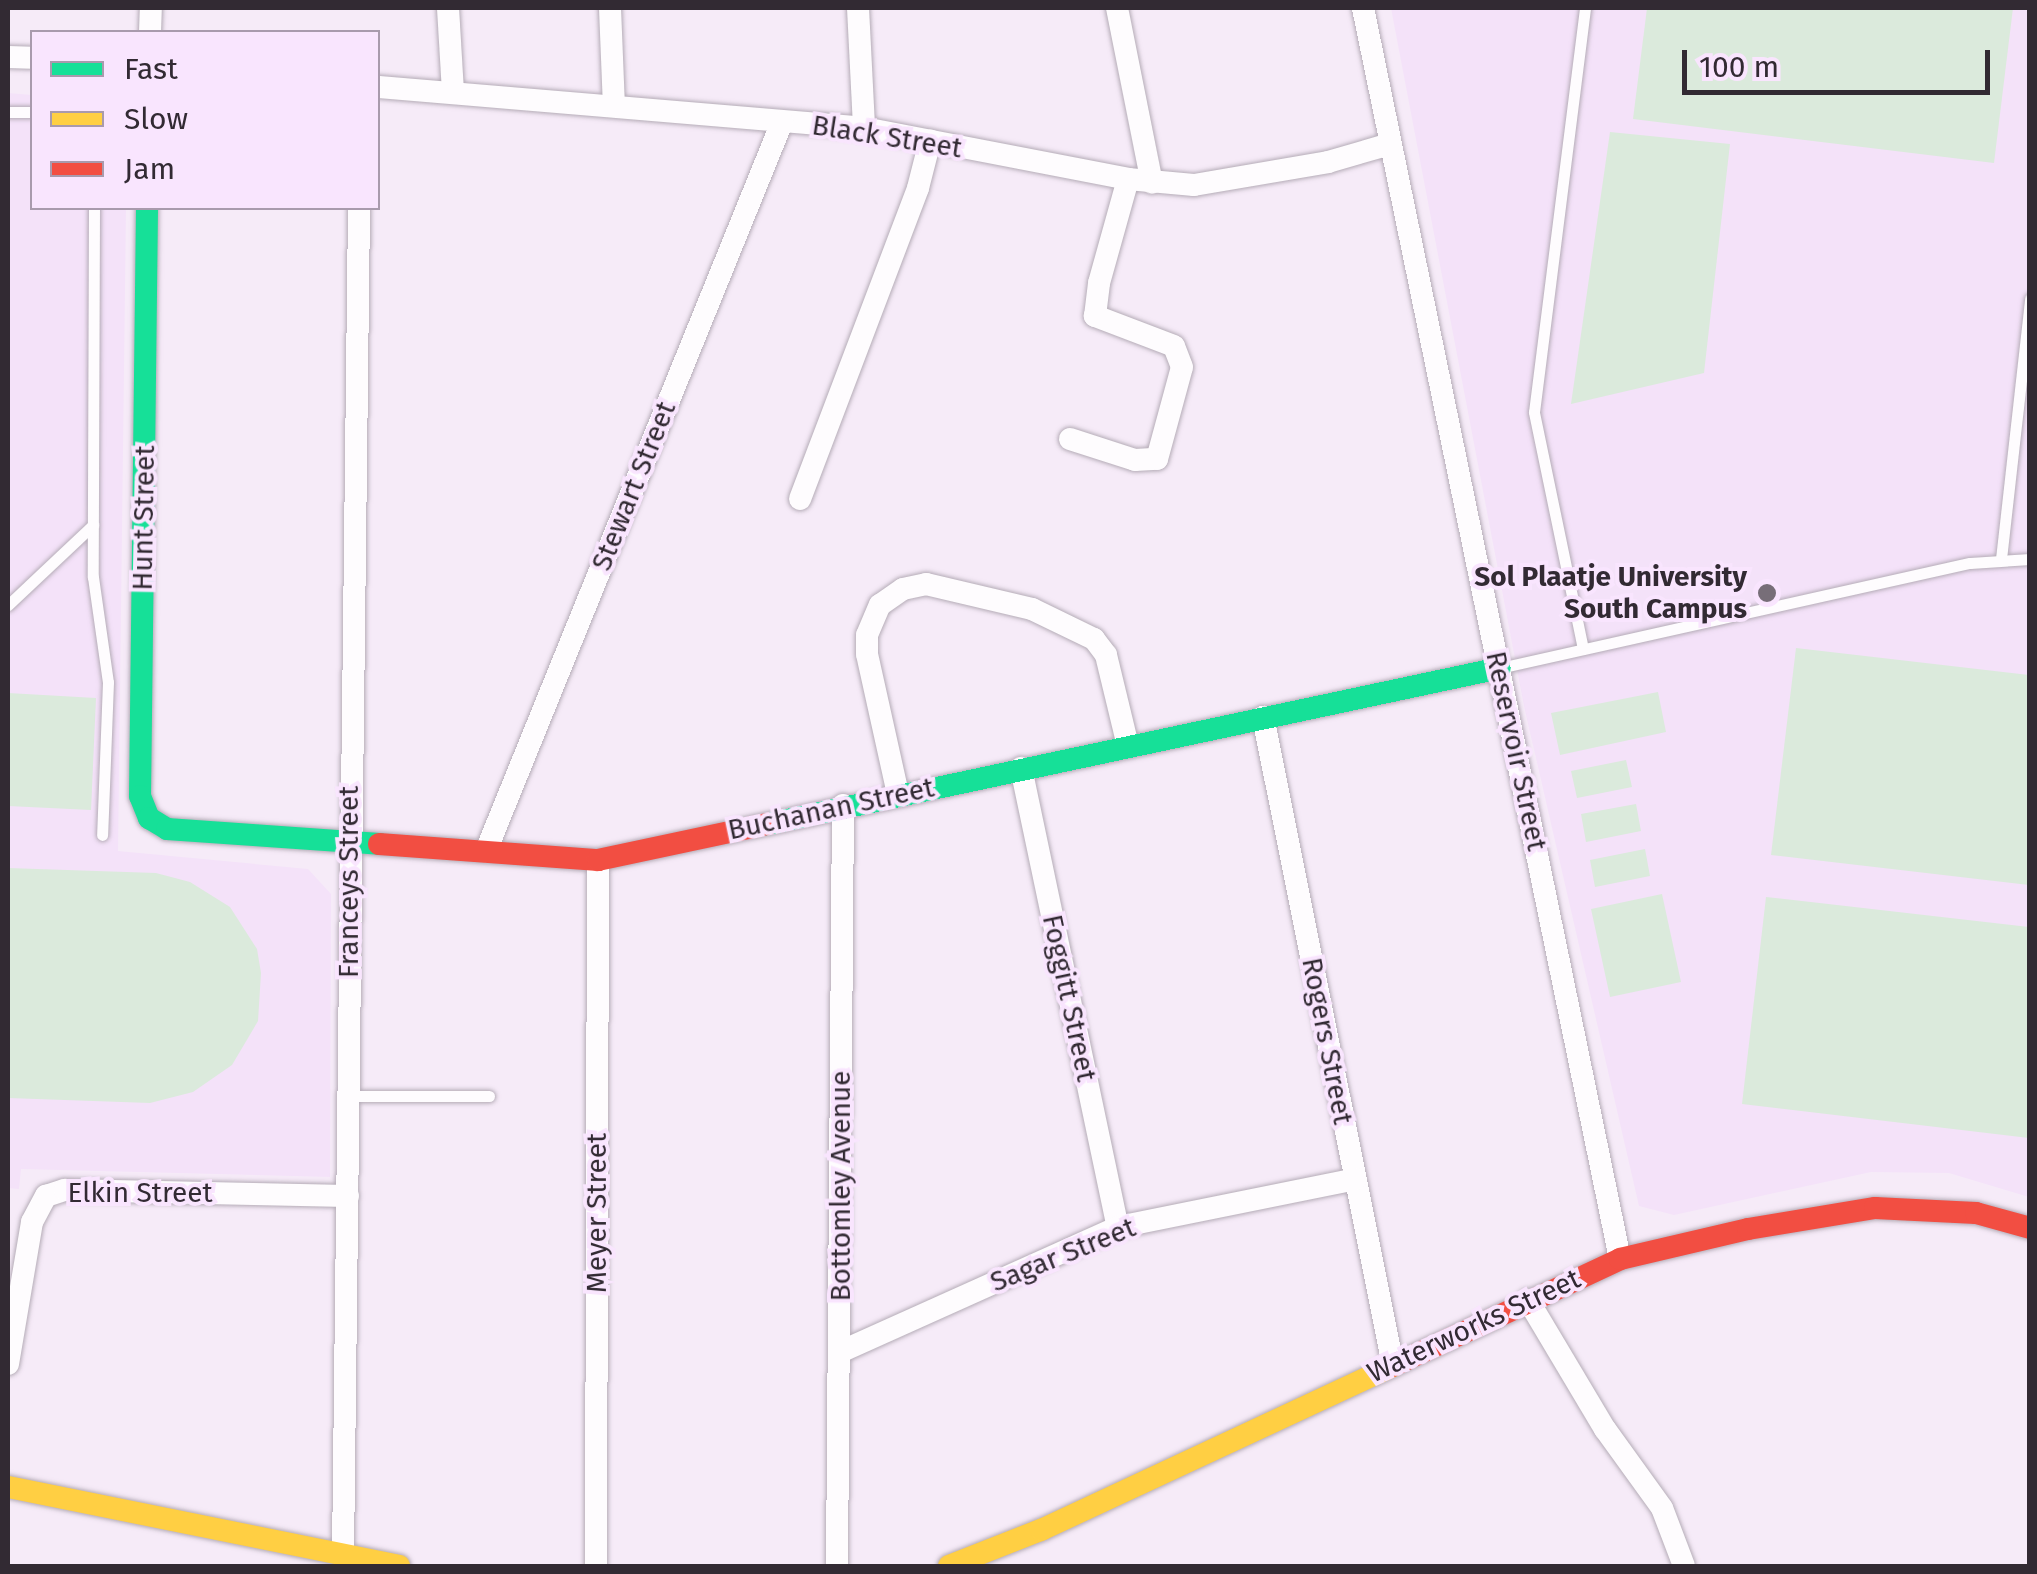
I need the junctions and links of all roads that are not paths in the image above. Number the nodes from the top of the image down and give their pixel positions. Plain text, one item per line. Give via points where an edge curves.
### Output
1 (448, 8) edge
2 (610, 8) edge
3 (858, 8) edge
4 (1117, 8) edge
5 (1364, 8) edge
6 (1585, 8) edge
7 (380, 88) edge
8 (453, 92) junction
9 (614, 106) junction
10 (782, 122) junction
11 (864, 128) junction
12 (930, 142) junction
13 (1390, 144) junction
14 (1140, 180) junction
15 (94, 210) edge
16 (148, 210) edge
17 (359, 210) edge
18 (2030, 299) edge
19 (1070, 439) dead end
20 (800, 498) dead end
21 (93, 525) junction
22 (2030, 559) edge
23 (2000, 560) junction
24 (8, 605) edge
25 (1584, 649) junction
26 (1500, 668) junction
27 (1263, 717) junction
28 (1128, 746) junction
29 (1021, 768) junction
30 (898, 794) junction
31 (843, 805) junction
32 (156, 824) joint
33 (102, 834) dead end
34 (349, 842) junction
35 (486, 851) junction
36 (598, 860) junction
37 (348, 1096) junction
38 (489, 1096) dead end
39 (1355, 1180) junction
40 (348, 1196) junction
41 (1118, 1227) junction
42 (2030, 1228) edge
43 (1620, 1259) junction
44 (1528, 1300) junction
45 (12, 1313) edge
46 (840, 1352) junction
47 (8, 1364) edge
48 (1393, 1366) junction
49 (8, 1487) edge
50 (344, 1556) junction
51 (399, 1566) edge
52 (596, 1566) edge
53 (838, 1566) edge
54 (949, 1566) edge
55 (1684, 1566) edge

1 - 8 street
2 - 9 street
3 - 11 street
4 - 14 street
5 - 13 street, Reservoir Street
6 - 25 lane via 1534,412
7 - 8 street, Black Street
8 - 9 street, Black Street
9 - 10 street, Black Street
10 - 11 street, Black Street
10 - 35 street, Stewart Street
11 - 12 street, Black Street
12 - 14 street, Black Street
12 - 20 street
13 - 14 street, Black Street via 1221,183
13 - 26 street, Reservoir Street
14 - 19 street via 1098,283 1095,316 1174,346 1182,367 1157,459 1135,460
15 - 21 lane
16 - 32 street, Hunt Street via 140,796
17 - 34 street, Franceys Street
18 - 23 lane
21 - 24 lane
21 - 33 lane via 108,682
22 - 23 lane
23 - 25 lane
25 - 26 lane
26 - 27 street, Buchanan Street
26 - 43 street, Reservoir Street
27 - 28 street, Buchanan Street
27 - 39 street, Rogers Street
28 - 29 street, Buchanan Street
28 - 30 street via 1106,655 1094,638 1032,609 926,584 880,605 867,635
29 - 30 street, Buchanan Street
29 - 41 street, Foggitt Street
30 - 31 street, Buchanan Street
31 - 36 street, Buchanan Street
31 - 46 street, Bottomley Avenue
32 - 34 street, Buchanan Street
34 - 35 street, Buchanan Street
34 - 37 street, Franceys Street
35 - 36 street, Buchanan Street
36 - 52 street, Meyer Street
37 - 38 lane
37 - 40 street, Franceys Street
39 - 41 street, Sagar Street
39 - 48 street, Rogers Street
40 - 45 street, Elkin Street via 65,1190 46,1196 32,1222
40 - 50 street, Franceys Street
41 - 46 street, Sagar Street
42 - 43 street, Waterworks Street via 1976,1213 1875,1208
43 - 44 street, Waterworks Street
44 - 48 street, Waterworks Street
44 - 55 street via 1605,1429 1662,1508
45 - 47 street, Elkin Street
46 - 53 street, Bottomley Avenue
48 - 54 street, Waterworks Street
49 - 50 street
50 - 51 street

